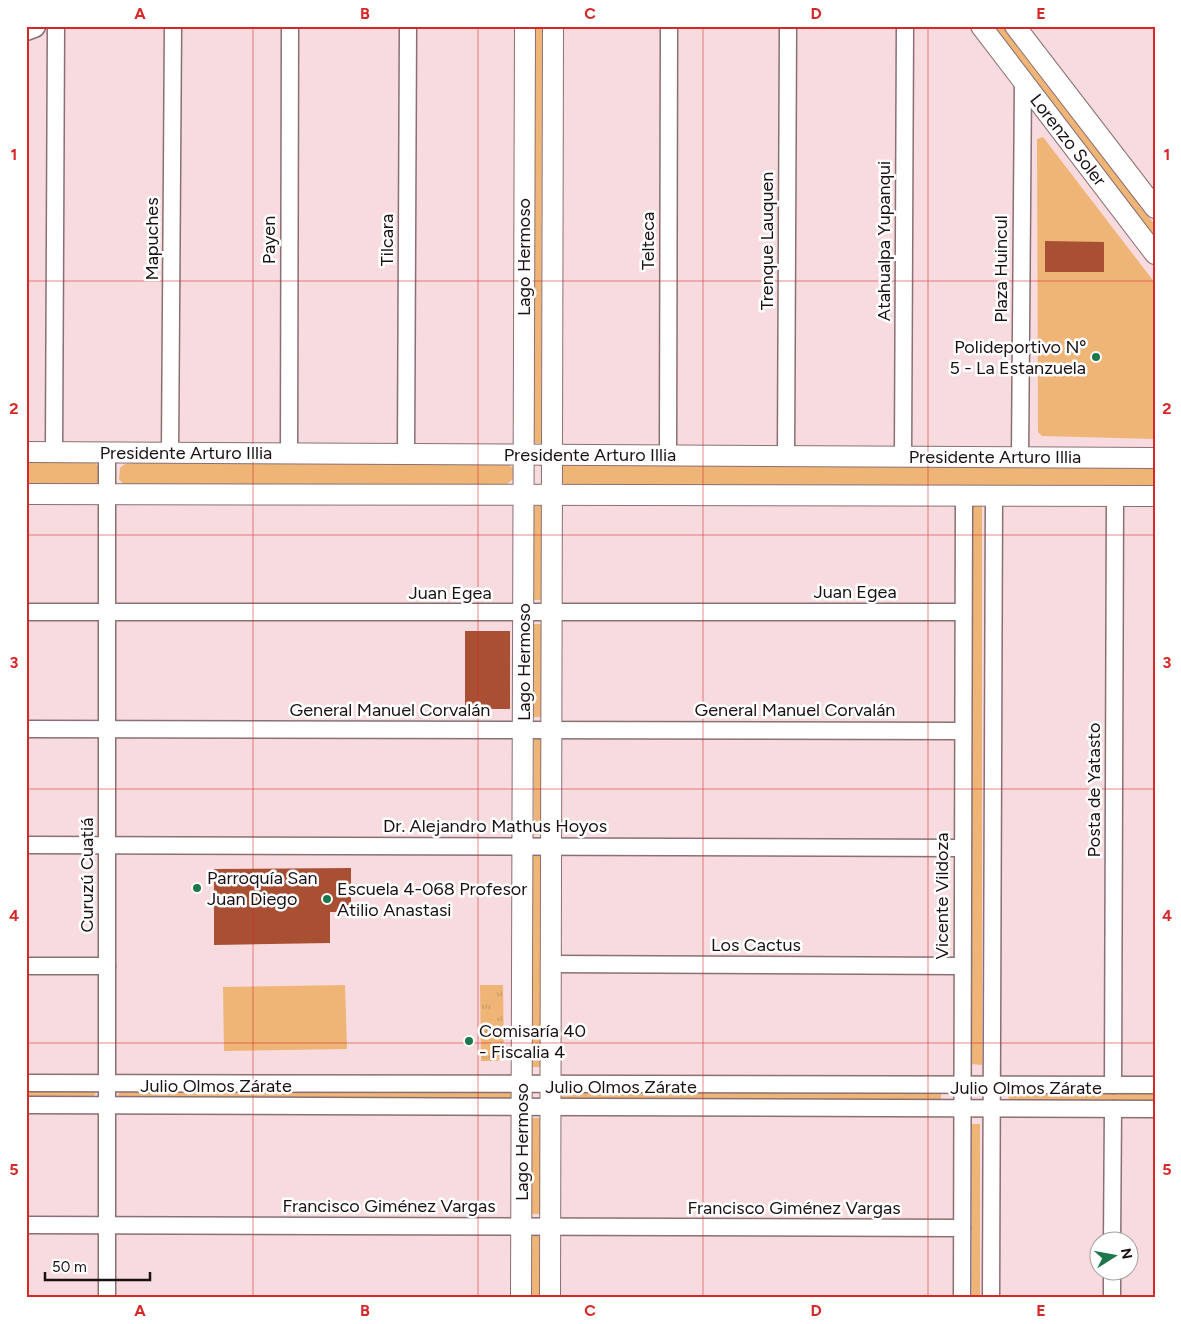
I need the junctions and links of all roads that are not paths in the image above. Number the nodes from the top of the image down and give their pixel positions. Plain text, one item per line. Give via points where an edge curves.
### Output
1 (34, 26) edge
2 (56, 26) edge
3 (173, 26) edge
4 (290, 26) edge
5 (408, 26) edge
6 (525, 26) edge
7 (553, 26) edge
8 (668, 26) edge
9 (788, 26) edge
10 (905, 26) edge
11 (981, 26) edge
12 (1015, 26) edge
13 (26, 29) edge
14 (1023, 81) junction
15 (1155, 208) edge
16 (1155, 254) edge
17 (26, 452) edge
18 (54, 452) junction
19 (107, 452) junction
20 (170, 453) junction
21 (289, 454) junction
22 (406, 454) junction
23 (523, 455) junction
24 (552, 455) junction
25 (668, 456) junction
26 (786, 457) junction
27 (904, 457) junction
28 (1020, 457) junction
29 (1155, 458) edge
30 (26, 494) edge
31 (107, 494) junction
32 (524, 495) junction
33 (552, 495) junction
34 (964, 495) junction
35 (994, 495) junction
36 (1115, 496) junction
37 (1155, 496) edge
38 (26, 612) edge
39 (107, 612) junction
40 (551, 612) junction
41 (964, 612) junction
42 (524, 613) junction
43 (26, 729) edge
44 (107, 729) junction
45 (524, 730) junction
46 (551, 730) junction
47 (963, 730) junction
48 (26, 845) edge
49 (107, 845) junction
50 (524, 846) junction
51 (551, 846) junction
52 (963, 848) junction
53 (551, 964) junction
54 (26, 966) edge
55 (107, 966) junction
56 (962, 966) junction
57 (26, 1083) edge
58 (107, 1083) junction
59 (522, 1084) junction
60 (550, 1084) junction
61 (962, 1085) junction
62 (991, 1085) junction
63 (1113, 1085) junction
64 (1155, 1085) edge
65 (26, 1105) edge
66 (107, 1105) junction
67 (522, 1107) junction
68 (550, 1107) junction
69 (962, 1108) junction
70 (992, 1108) junction
71 (1113, 1109) junction
72 (1155, 1109) edge
73 (26, 1225) edge
74 (107, 1225) junction
75 (521, 1227) junction
76 (550, 1227) junction
77 (962, 1228) junction
78 (1112, 1232) edge
79 (1112, 1282) edge
80 (107, 1298) edge
81 (521, 1298) edge
82 (550, 1298) edge
83 (962, 1298) edge
84 (991, 1298) edge
85 (1112, 1298) edge

1 - 13 main road
2 - 18 street
3 - 20 street, Mapuches
4 - 21 street, Payen
5 - 22 street, Tilcara
6 - 23 street, Lago Hermoso
7 - 24 street, Lago Hermoso
8 - 25 street, Telteca
9 - 26 street, Trenque Lauquen
10 - 27 street, Atahualpa Yupanqui
11 - 14 street, Lorenzo Soler
12 - 15 street, Lorenzo Soler
14 - 16 street, Lorenzo Soler
14 - 28 street, Plaza Huincul
17 - 18 street, Presidente Arturo Illia
18 - 19 street, Presidente Arturo Illia
19 - 20 street, Presidente Arturo Illia
19 - 31 street, Curuzú Cuatiá
20 - 21 street, Presidente Arturo Illia
21 - 22 street, Presidente Arturo Illia
22 - 23 street, Presidente Arturo Illia
23 - 24 street, Presidente Arturo Illia
23 - 32 street, Lago Hermoso
24 - 25 street, Presidente Arturo Illia
24 - 33 street, Lago Hermoso
25 - 26 street, Presidente Arturo Illia
26 - 27 street, Presidente Arturo Illia
27 - 28 street, Presidente Arturo Illia
28 - 29 street, Presidente Arturo Illia
30 - 31 street
31 - 32 street
31 - 39 street, Curuzú Cuatiá
32 - 33 street
32 - 42 street, Lago Hermoso
33 - 34 street
33 - 40 street, Lago Hermoso
34 - 35 street
34 - 41 street, Vicente Vildoza
35 - 36 street
35 - 62 street
36 - 37 street
36 - 63 street, Posta de Yatasto
38 - 39 street, Juan Egea
39 - 42 street, Juan Egea
39 - 44 street, Curuzú Cuatiá
40 - 41 street, Juan Egea
40 - 42 street, Juan Egea
40 - 46 street, Lago Hermoso
41 - 47 street, Vicente Vildoza
42 - 45 street, Lago Hermoso
43 - 44 street, General Manuel Corvalán
44 - 45 street, General Manuel Corvalán
44 - 49 street, Curuzú Cuatiá
45 - 46 street, General Manuel Corvalán
45 - 50 street, Lago Hermoso
46 - 47 street, General Manuel Corvalán
46 - 51 street, Lago Hermoso
47 - 52 street, Vicente Vildoza
48 - 49 street, Dr. Alejandro Mathus Hoyos
49 - 50 street, Dr. Alejandro Mathus Hoyos
49 - 55 street, Curuzú Cuatiá
50 - 51 street, Dr. Alejandro Mathus Hoyos
50 - 59 street, Lago Hermoso
51 - 52 street, Dr. Alejandro Mathus Hoyos
51 - 53 street, Lago Hermoso
52 - 56 street, Vicente Vildoza
53 - 56 street, Los Cactus
53 - 60 street, Lago Hermoso
54 - 55 street
55 - 58 street, Curuzú Cuatiá
56 - 61 street, Vicente Vildoza
57 - 58 street, Julio Olmos Zárate
58 - 59 street, Julio Olmos Zárate
58 - 66 street, Curuzú Cuatiá
59 - 60 street, Julio Olmos Zárate
59 - 67 street, Lago Hermoso
60 - 61 street, Julio Olmos Zárate
60 - 68 street, Lago Hermoso
61 - 62 street, Julio Olmos Zárate
61 - 69 street, Vicente Vildoza
62 - 63 street, Julio Olmos Zárate
62 - 70 street
63 - 64 street, Julio Olmos Zárate
65 - 66 street, Julio Olmos Zárate
66 - 67 street, Julio Olmos Zárate
66 - 74 street, Curuzú Cuatiá
67 - 68 street, Julio Olmos Zárate
67 - 75 street, Lago Hermoso
68 - 69 street, Julio Olmos Zárate
68 - 76 street, Lago Hermoso
69 - 70 street, Julio Olmos Zárate
69 - 77 street, Vicente Vildoza
70 - 71 street, Julio Olmos Zárate
70 - 84 street
71 - 72 street, Julio Olmos Zárate
71 - 78 street
73 - 74 street, Francisco Giménez Vargas
74 - 75 street, Francisco Giménez Vargas
74 - 80 street, Curuzú Cuatiá
75 - 76 street, Francisco Giménez Vargas
75 - 81 street, Lago Hermoso
76 - 77 street, Francisco Giménez Vargas
76 - 82 street, Lago Hermoso
77 - 83 street, Vicente Vildoza
79 - 85 street

